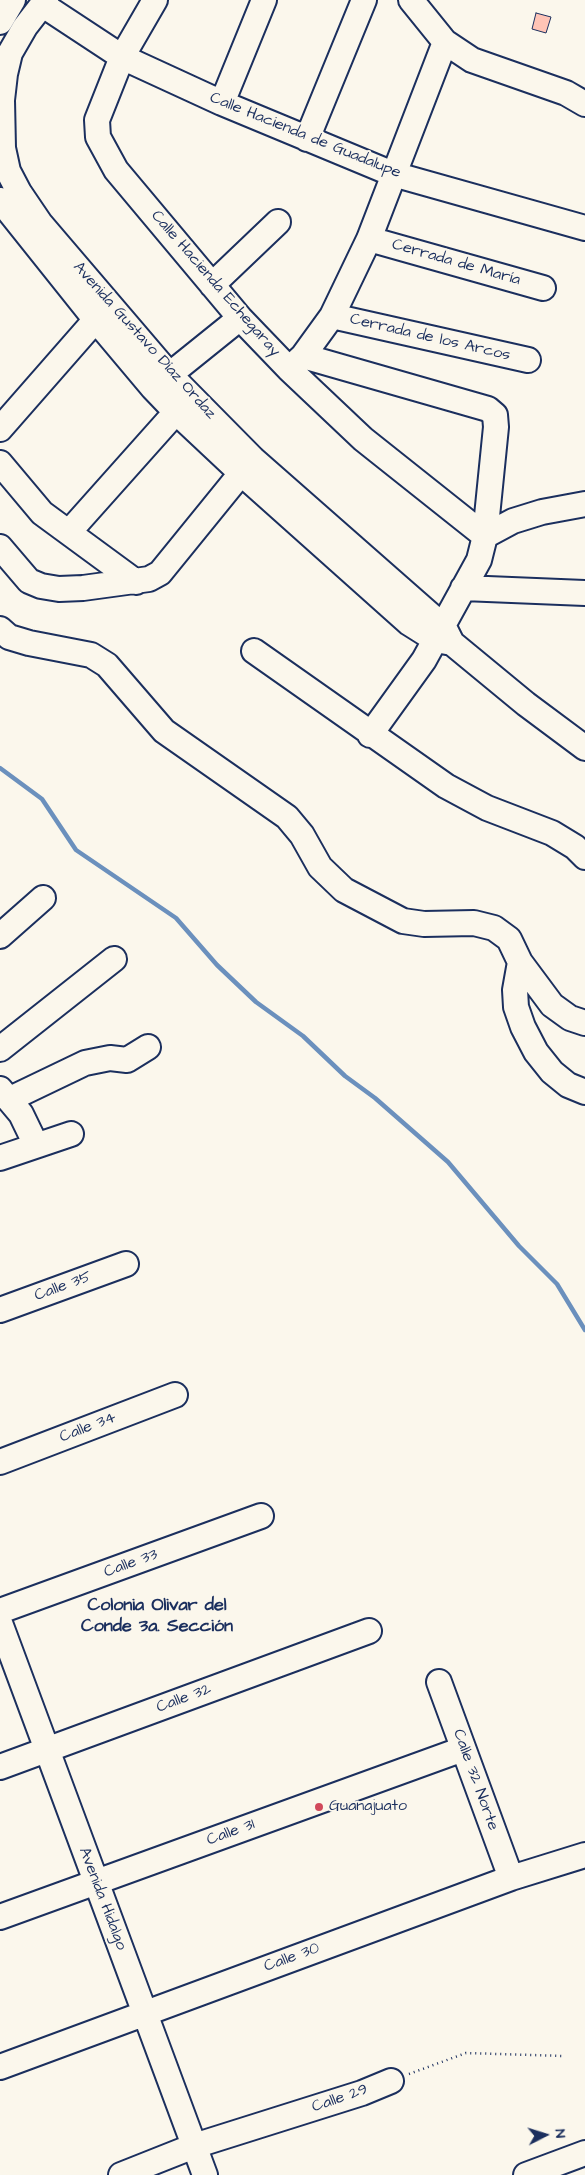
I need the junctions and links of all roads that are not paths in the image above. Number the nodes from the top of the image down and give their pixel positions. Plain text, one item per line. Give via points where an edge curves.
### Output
1 (13, 0) edge
2 (155, 0) edge
3 (264, 0) edge
4 (364, 0) edge
5 (411, 0) edge
6 (44, 3) edge
7 (0, 22) edge
8 (25, 27) junction
9 (0, 29) edge
10 (445, 42) junction
11 (122, 57) junction
12 (222, 103) junction
13 (585, 104) edge
14 (307, 139) junction
15 (2, 148) edge
16 (393, 174) junction
17 (0, 200) edge
18 (278, 222) dead end
19 (585, 228) edge
20 (369, 239) junction
21 (212, 285) junction
22 (543, 288) dead end
23 (102, 312) junction
24 (332, 316) junction
25 (240, 318) junction
26 (528, 360) dead end
27 (296, 362) junction
28 (161, 381) junction
29 (185, 407) junction
30 (0, 429) edge
31 (0, 463) edge
32 (247, 466) junction
33 (585, 504) edge
34 (69, 532) junction
35 (485, 536) junction
36 (0, 547) edge
37 (136, 582) junction
38 (464, 588) junction
39 (585, 593) edge
40 (0, 629) edge
41 (444, 637) junction
42 (254, 651) dead end
43 (370, 735) junction
44 (585, 748) edge
45 (585, 857) edge
46 (43, 898) dead end
47 (0, 936) edge
48 (114, 959) dead end
49 (520, 962) junction
50 (585, 1023) edge
51 (148, 1047) dead end
52 (0, 1050) edge
53 (585, 1092) edge
54 (5, 1094) edge
55 (71, 1134) dead end
56 (36, 1145) junction
57 (0, 1158) edge
58 (126, 1264) dead end
59 (0, 1310) edge
60 (175, 1395) dead end
61 (0, 1462) edge
62 (262, 1516) dead end
63 (0, 1611) edge
64 (0, 1623) edge
65 (368, 1631) dead end
66 (439, 1682) dead end
67 (463, 1749) junction
68 (47, 1750) junction
69 (0, 1767) edge
70 (585, 1855) edge
71 (512, 1878) junction
72 (96, 1882) junction
73 (0, 1917) edge
74 (145, 2013) junction
75 (0, 2067) edge
76 (391, 2081) road end
77 (194, 2146) junction
78 (585, 2153) edge
79 (121, 2175) edge
80 (205, 2175) edge
81 (526, 2175) edge

1 - 7 street
2 - 11 street, Calle Hacienda Echegaray
3 - 12 street
4 - 14 street
5 - 10 street
6 - 8 street, Avenida Gustavo Díaz Ordaz
6 - 11 street, Calle Hacienda de Guadalupe
8 - 9 street
8 - 15 street, Avenida Gustavo Díaz Ordaz via 10,54 4,74
10 - 13 street via 472,60 558,90
10 - 16 street
11 - 12 street, Calle Hacienda de Guadalupe
11 - 21 street, Calle Hacienda Echegaray via 97,120 98,138 116,170
12 - 14 street, Calle Hacienda de Guadalupe
14 - 16 street, Calle Hacienda de Guadalupe
15 - 23 street, Avenida Gustavo Díaz Ordaz via 19,192
16 - 19 street, Calle Hacienda de Guadalupe
16 - 20 street
17 - 23 street, Avenida Gustavo Díaz Ordaz
18 - 21 street
20 - 22 street, Cerrada de María
20 - 24 street
21 - 25 street, Calle Hacienda Echegaray
23 - 28 street, Avenida Gustavo Díaz Ordaz
23 - 30 street
24 - 26 street, Cerrada de los Arcos
24 - 27 street
25 - 27 street, Calle Hacienda Echegaray
25 - 28 street
27 - 35 street, Calle Hacienda Echegaray via 363,439
27 - 35 street via 488,409 495,415
28 - 29 street, Avenida Gustavo Díaz Ordaz
29 - 32 street, Avenida Gustavo Díaz Ordaz
29 - 34 street
31 - 34 street via 42,513
32 - 37 street via 160,573
32 - 41 street, Avenida Gustavo Díaz Ordaz via 408,623
33 - 35 street via 513,521
34 - 37 street
35 - 38 street via 479,560
36 - 37 street via 29,581 41,586 83,588
38 - 39 street
38 - 41 street
40 - 49 street via 9,637 29,644 91,655 106,665 164,731 287,817 302,835 320,867 344,890 403,920 424,924 474,923 494,928 509,939
41 - 43 street
41 - 44 street, Avenida Gustavo Díaz Ordaz
42 - 43 street
43 - 45 street via 446,786 487,808 552,832
46 - 47 street
48 - 52 street
49 - 50 street via 552,1005 570,1018
49 - 53 street via 516,998 523,1027 536,1052 552,1072 568,1085
51 - 54 street via 126,1060 110,1058 86,1063
54 - 56 street via 31,1130
55 - 56 street
56 - 57 street
58 - 59 street, Calle 35
60 - 61 street, Calle 34
62 - 63 street, Calle 33
64 - 68 street, Avenida Hidalgo
65 - 68 street, Calle 32
66 - 67 street, Calle 32 Norte
67 - 71 street, Calle 32 Norte
67 - 72 street, Calle 31
68 - 69 street, Calle 32
68 - 72 street, Avenida Hidalgo
70 - 71 street, Calle 30
71 - 74 street, Calle 30
72 - 73 street, Calle 31
72 - 74 street, Avenida Hidalgo
74 - 75 street, Calle 30
74 - 77 street, Avenida Hidalgo
76 - 77 street, Calle 29
77 - 79 street, Calle 29
77 - 80 street, Avenida Hidalgo
78 - 81 street

